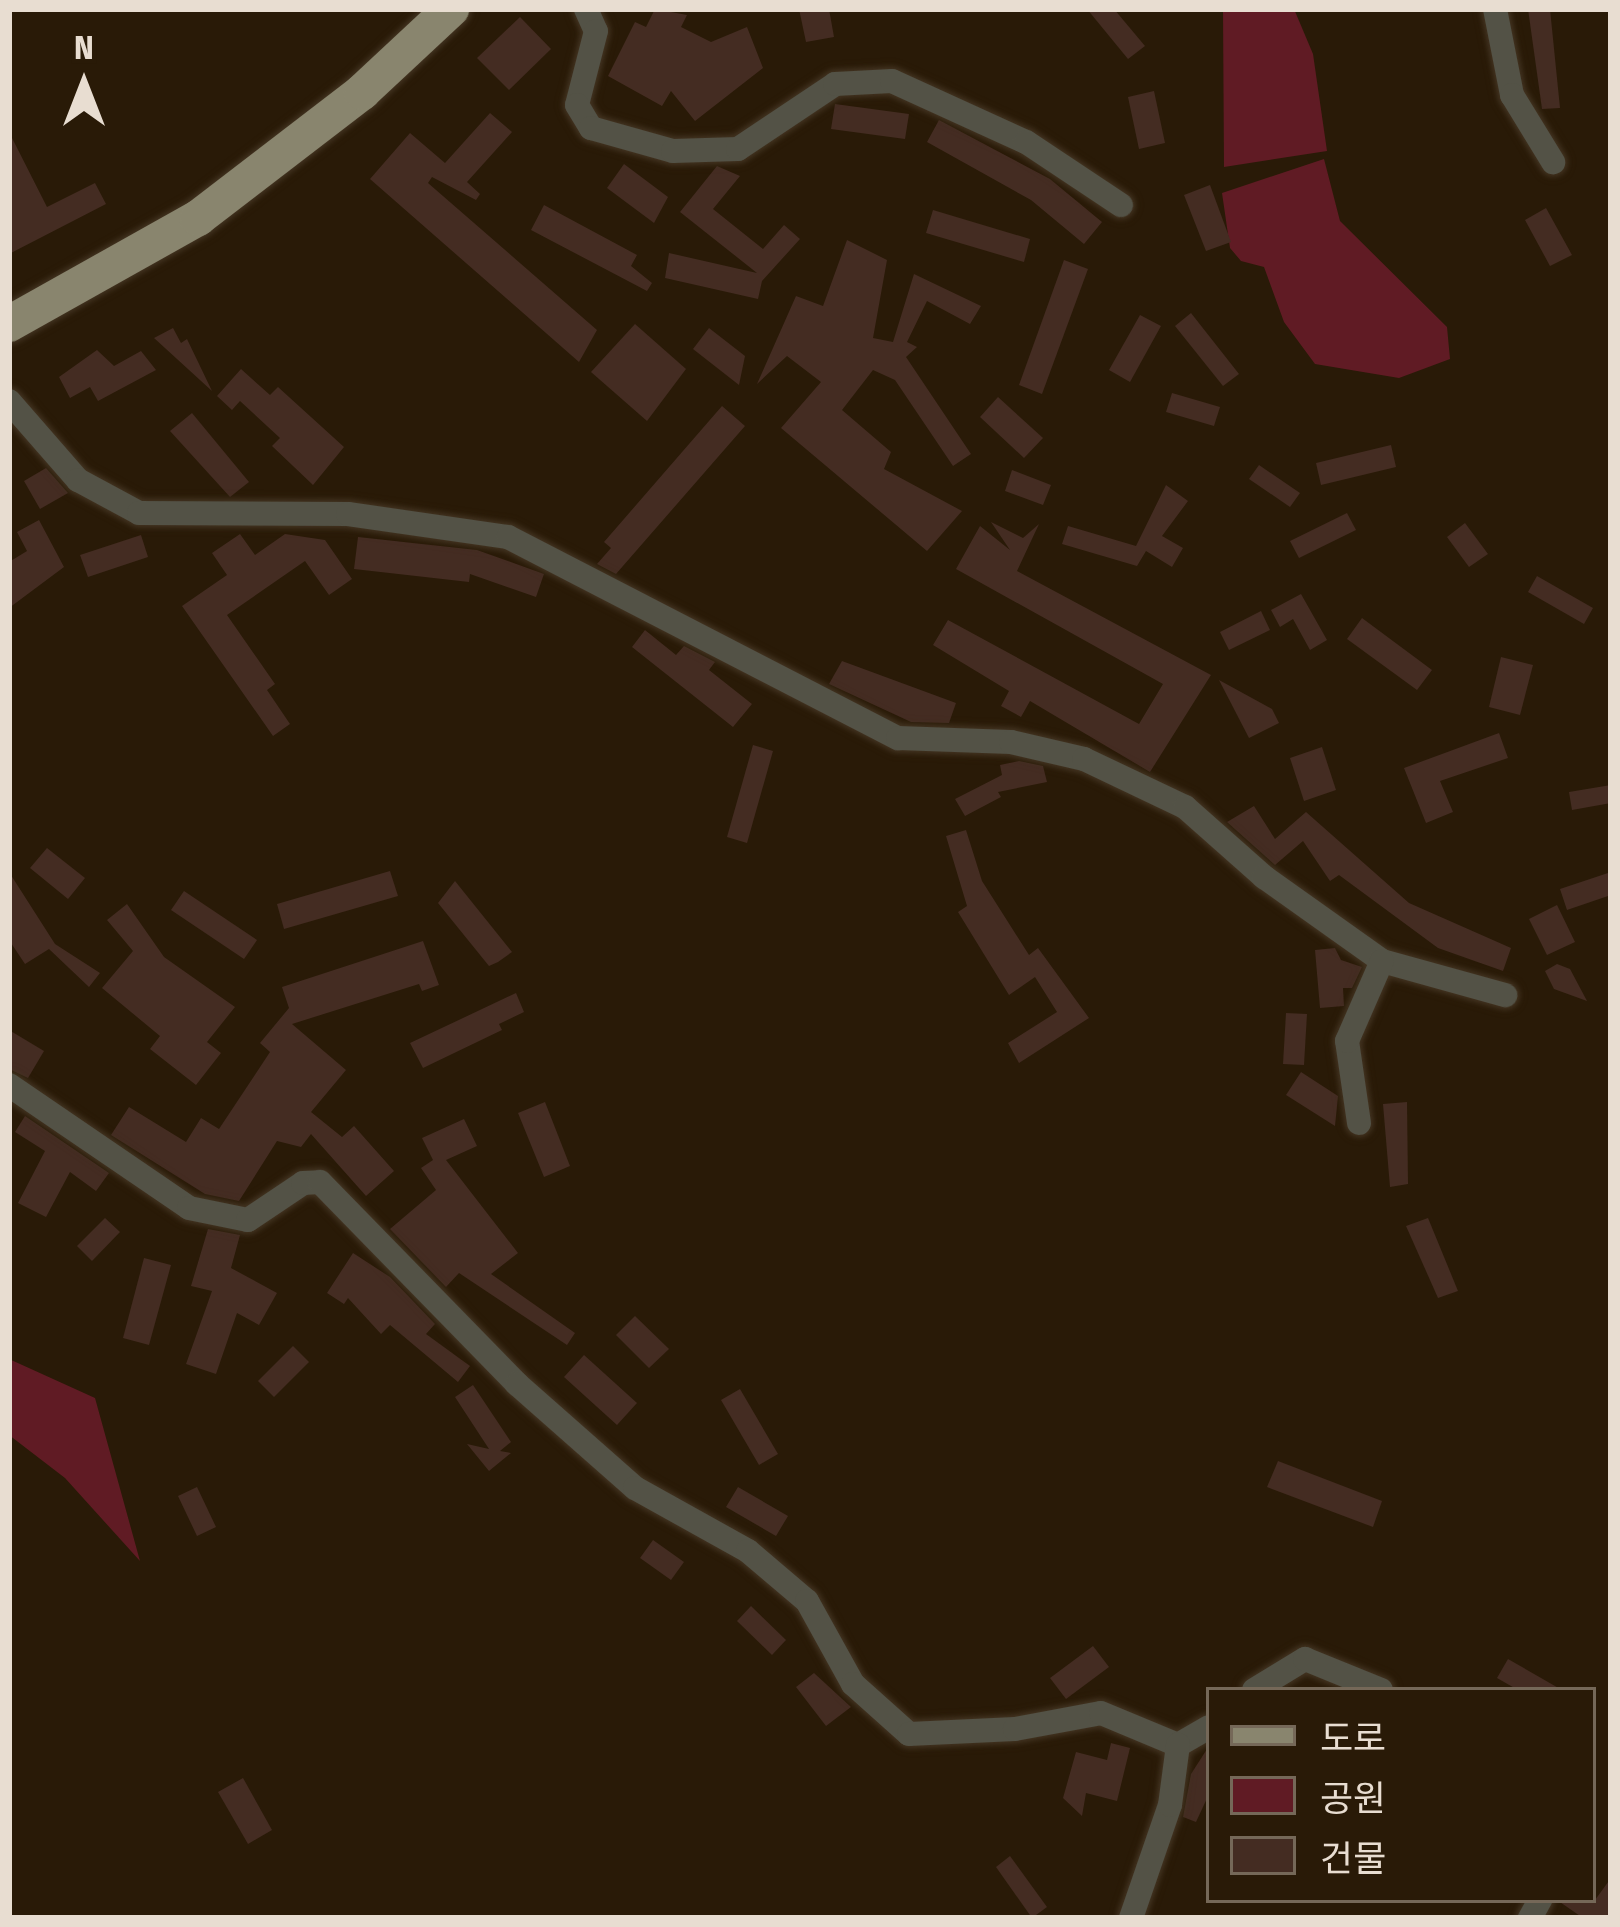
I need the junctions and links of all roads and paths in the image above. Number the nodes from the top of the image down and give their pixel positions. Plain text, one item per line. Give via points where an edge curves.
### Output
1 (452, 9) edge
2 (586, 9) edge
3 (1495, 9) edge
4 (1553, 162) dead end
5 (1121, 205) dead end
6 (9, 324) edge
7 (9, 401) edge
8 (1382, 961) junction
9 (1505, 995) dead end
10 (9, 1085) edge
11 (1359, 1123) dead end
12 (1259, 1687) edge
13 (1374, 1687) edge
14 (1206, 1728) edge
15 (1178, 1744) junction
16 (1131, 1918) edge

1 - 6 main road via 362,92 198,218
2 - 5 street via 596,31 578,105 591,128 673,151 738,149 835,84 892,81 1026,142
3 - 4 street via 1512,95
7 - 8 street via 78,480 139,513 348,514 508,537 664,611 883,732 1011,742 1084,759 1185,807 1264,877
8 - 9 street
8 - 11 street via 1347,1041
10 - 15 street via 189,1208 248,1220 303,1183 320,1182 517,1384 635,1489 748,1551 807,1601 853,1684 910,1734 1016,1729 1101,1713
12 - 13 street via 1305,1658
14 - 15 street
15 - 16 street via 1170,1805

